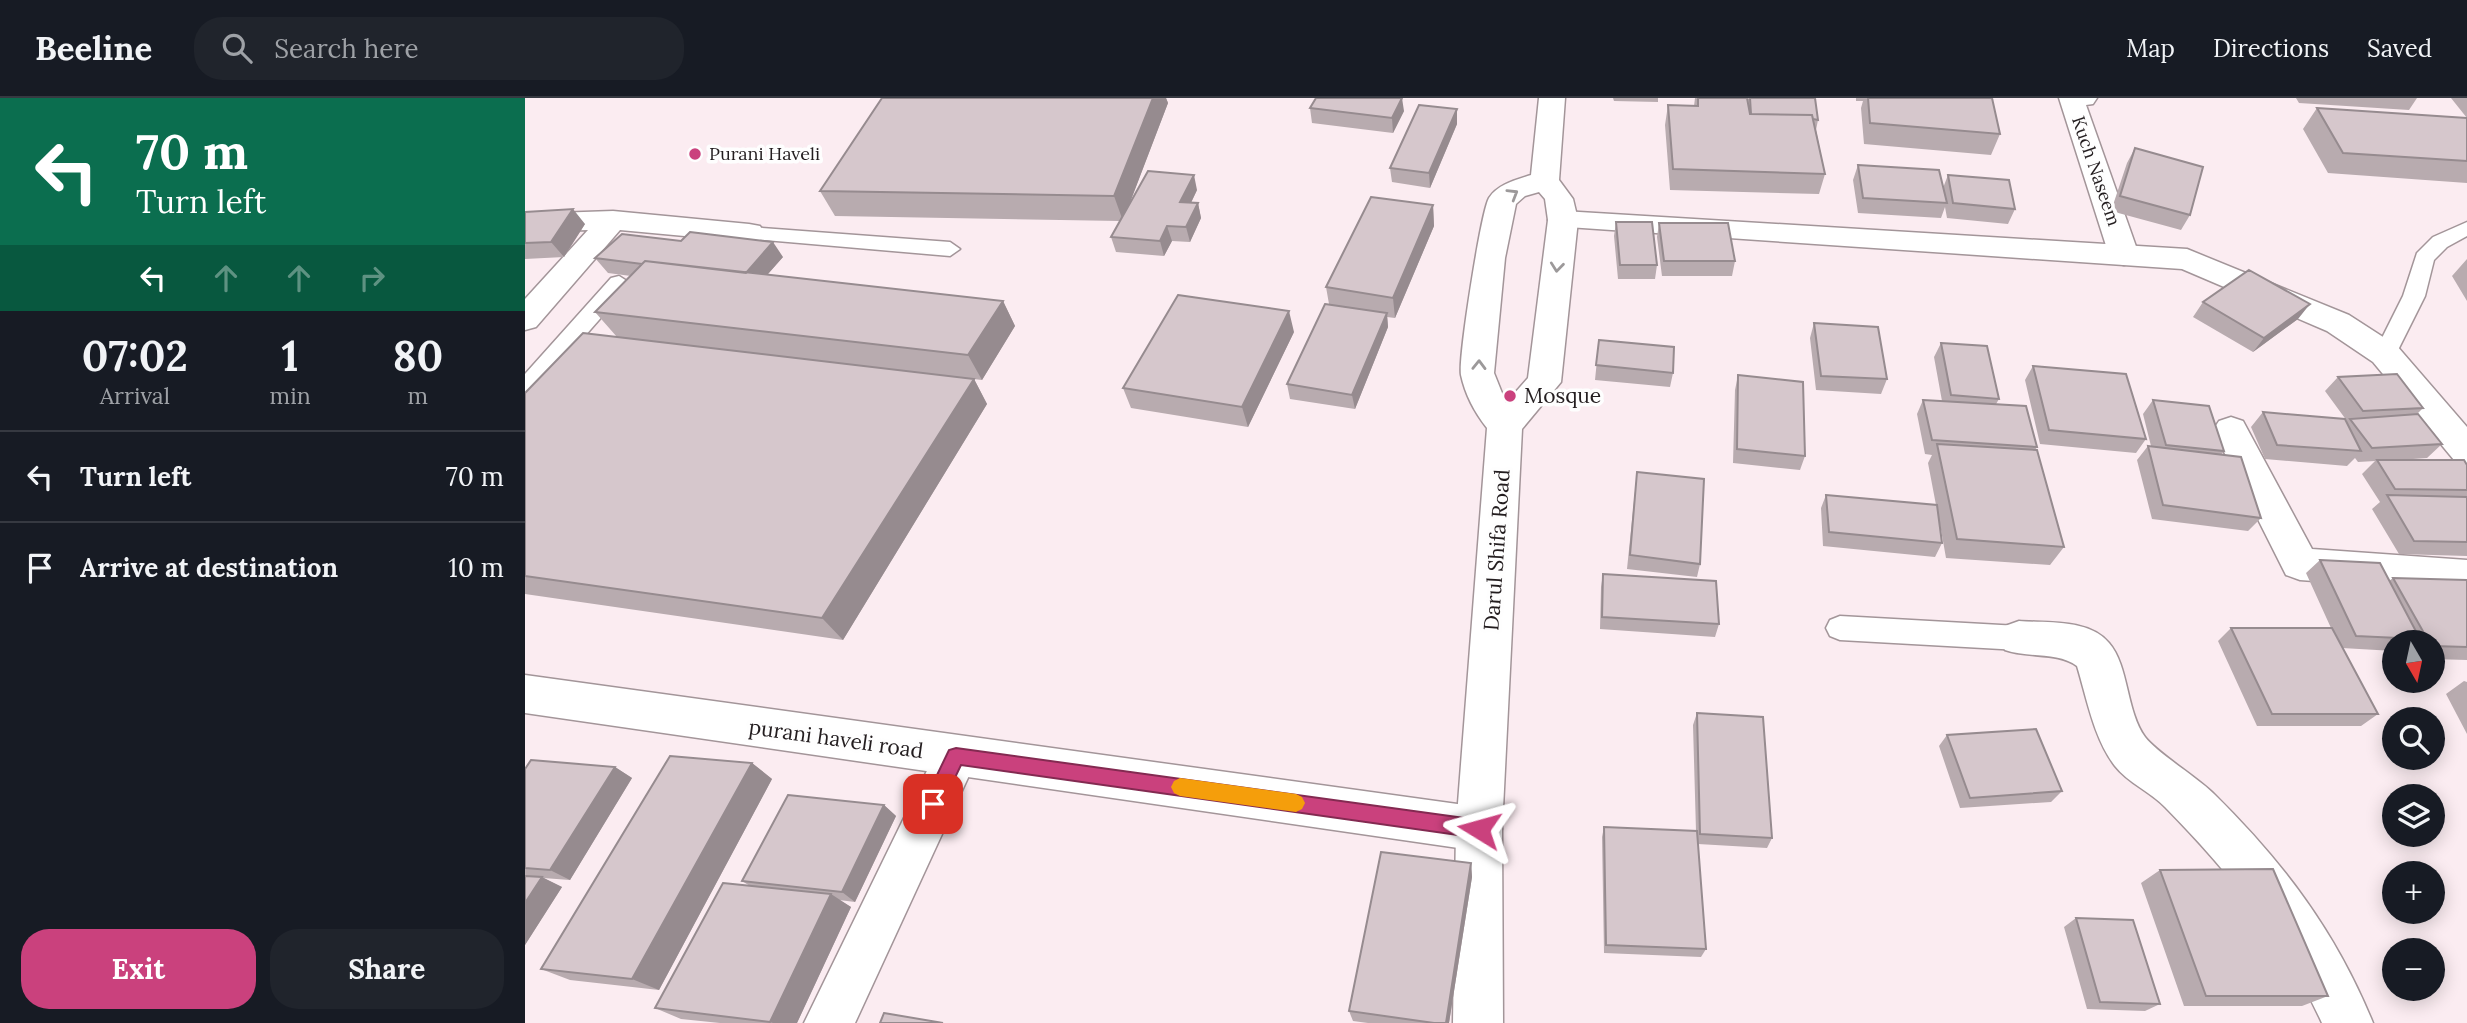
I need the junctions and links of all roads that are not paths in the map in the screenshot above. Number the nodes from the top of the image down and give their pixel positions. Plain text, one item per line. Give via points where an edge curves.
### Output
1 (1552, 98) edge
2 (2084, 98) edge
3 (1545, 180) junction
4 (613, 220) junction
5 (1563, 220) junction
6 (525, 223) edge
7 (2467, 228) edge
8 (749, 233) joint
9 (950, 250) dead end
10 (2125, 255) junction
11 (619, 283) edge
12 (525, 319) edge
13 (2385, 354) junction
14 (525, 389) edge
15 (1505, 426) junction
16 (2231, 430) dead end
17 (2467, 451) edge
18 (2467, 576) edge
19 (1840, 628) dead end
20 (2019, 638) joint
21 (525, 694) edge
22 (956, 756) junction
23 (1479, 829) junction
24 (829, 1023) edge
25 (1478, 1023) edge
26 (2348, 1023) edge

1 - 3 street
2 - 10 street, Kuch Naseem via 2071,100
3 - 5 street via 1559,198
15 -> 3 street via 1490,407 1477,373 1490,258 1501,201 1515,190
4 - 6 street
4 - 8 street
4 - 12 street
5 - 10 street
5 -> 15 street via 1544,382
7 - 13 lane via 2439,242 2424,258 2414,296
8 - 9 lane
10 - 13 street via 2187,259 2337,323
11 - 14 lane
13 - 17 street
15 - 23 street, Darul Shifa Road
16 - 18 street via 2300,564
19 - 20 lane
20 - 26 street via 2078,643 2095,656 2117,728 2131,753 2178,789 2236,848 2318,960
21 - 22 street, purani haveli road
22 - 23 street, purani haveli road
22 - 24 street
23 - 25 street, Darul Shifa Road

